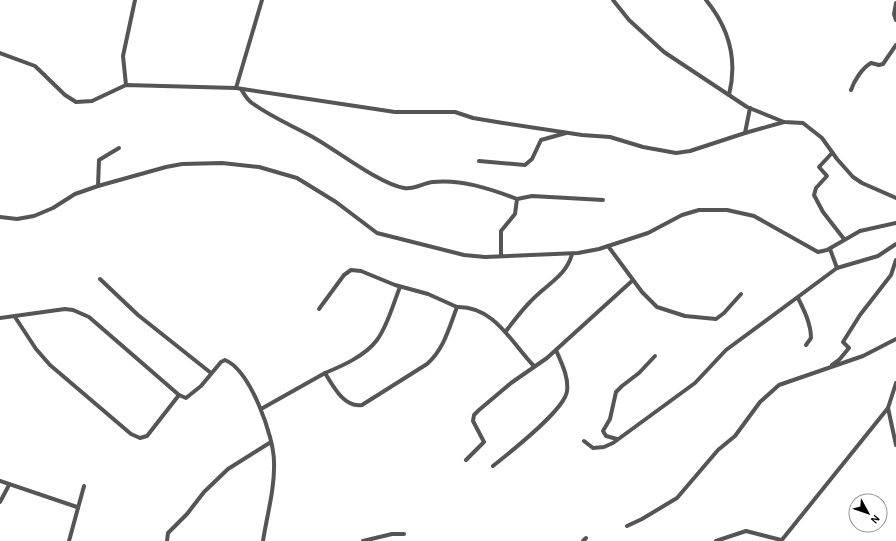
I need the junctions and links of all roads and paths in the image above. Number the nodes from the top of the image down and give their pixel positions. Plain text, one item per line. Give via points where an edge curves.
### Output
1 (135, 0) edge
2 (262, 0) edge
3 (613, 0) edge
4 (706, 0) edge
5 (896, 3) edge
6 (896, 20) edge
7 (896, 45) edge
8 (0, 53) edge
9 (126, 85) junction
10 (236, 88) junction
11 (241, 89) junction
12 (851, 90) dead end
13 (729, 95) junction
14 (750, 108) junction
15 (784, 122) junction
16 (567, 132) junction
17 (745, 133) junction
18 (119, 148) dead end
19 (832, 153) junction
20 (479, 161) dead end
21 (98, 186) junction
22 (896, 198) edge
23 (516, 199) junction
24 (603, 200) dead end
25 (0, 217) edge
26 (896, 223) edge
27 (844, 239) junction
28 (896, 244) edge
29 (608, 246) junction
30 (830, 249) junction
31 (572, 254) junction
32 (501, 256) junction
33 (896, 260) edge
34 (836, 268) junction
35 (100, 279) dead end
36 (633, 280) junction
37 (400, 287) junction
38 (741, 294) dead end
39 (798, 298) junction
40 (457, 307) junction
41 (319, 309) dead end
42 (15, 317) junction
43 (0, 318) edge
44 (506, 331) junction
45 (896, 339) edge
46 (806, 345) dead end
47 (556, 350) junction
48 (655, 356) dead end
49 (534, 366) junction
50 (827, 368) junction
51 (211, 373) junction
52 (325, 373) junction
53 (896, 383) edge
54 (179, 395) junction
55 (888, 408) junction
56 (262, 410) junction
57 (617, 440) junction
58 (584, 441) dead end
59 (271, 442) junction
60 (896, 445) edge
61 (466, 460) dead end
62 (493, 466) dead end
63 (0, 481) edge
64 (9, 485) junction
65 (84, 486) dead end
66 (0, 502) edge
67 (77, 507) junction
68 (626, 526) dead end
69 (404, 534) dead end
70 (69, 541) edge
71 (167, 541) edge
72 (263, 541) edge
73 (363, 541) edge
74 (716, 541) edge
75 (781, 541) edge

1 - 9 street via 123,56
2 - 10 street
3 - 13 street via 628,20 653,43
4 - 13 street via 723,25 732,51
5 - 6 street
7 - 12 street via 883,64 868,65 853,83
8 - 9 street via 35,66 76,102 92,100
9 - 10 street
10 - 11 street
11 - 16 street via 395,112 455,112 480,120
11 - 23 street via 247,100 266,112 397,186 410,189 445,181 486,189
13 - 14 street
14 - 15 street
14 - 17 street
15 - 17 street
15 - 19 street via 803,123 822,138
16 - 17 street via 610,137 676,153
16 - 20 street via 541,140 532,158 525,165
18 - 21 street via 99,160
19 - 22 street via 853,177
19 - 27 street via 819,166 827,176 816,188 814,195 823,212
21 - 25 street via 75,194 34,216 17,219
21 - 32 street via 182,164 222,163 259,167 305,183 336,202 377,233 390,238 464,255
23 - 24 street via 532,196
23 - 32 street via 515,214 501,231
26 - 27 street via 860,231
27 - 30 street
28 - 34 street via 878,256
29 - 30 street via 648,233 682,215 699,210 727,210 754,216 814,250
29 - 31 street
29 - 36 street
30 - 34 street
31 - 32 street
31 - 44 street via 561,274 530,302
33 - 50 street via 892,275 860,315 843,342 849,348 839,360
34 - 39 street
35 - 51 street via 138,315
36 - 38 street via 657,307 705,320 720,317
36 - 47 street
37 - 40 street via 428,294
37 - 41 street via 361,271 351,270 334,287
37 - 52 street via 386,322 371,347
39 - 46 street via 807,317 812,338
39 - 57 street via 726,350 695,383
40 - 44 street via 482,312
40 - 52 street via 447,335 435,357 362,405 356,406 345,400
42 - 43 street
42 - 54 street via 45,310 65,309 89,317
42 - 54 street via 36,349 50,364 131,434 140,438 147,436
44 - 49 street
45 - 50 street via 867,354
47 - 49 street
47 - 62 street via 567,378 566,397 554,413
48 - 57 street via 616,392 612,413 603,430 606,436
49 - 61 street via 474,415 473,421 484,442
50 - 68 street via 779,384 760,402 735,436 718,450 677,498
51 - 54 street via 201,386 186,398
51 - 56 street via 221,362 231,362 242,373
52 - 56 street
53 - 55 street
55 - 60 street
55 - 75 street
56 - 59 street
57 - 58 street via 598,448 589,446
59 - 71 street via 240,460 213,483 168,533
59 - 72 street via 274,455 273,478
63 - 64 street
64 - 66 street
64 - 67 street
65 - 67 street
67 - 70 street
69 - 73 street via 392,534
74 - 75 street via 746,531

